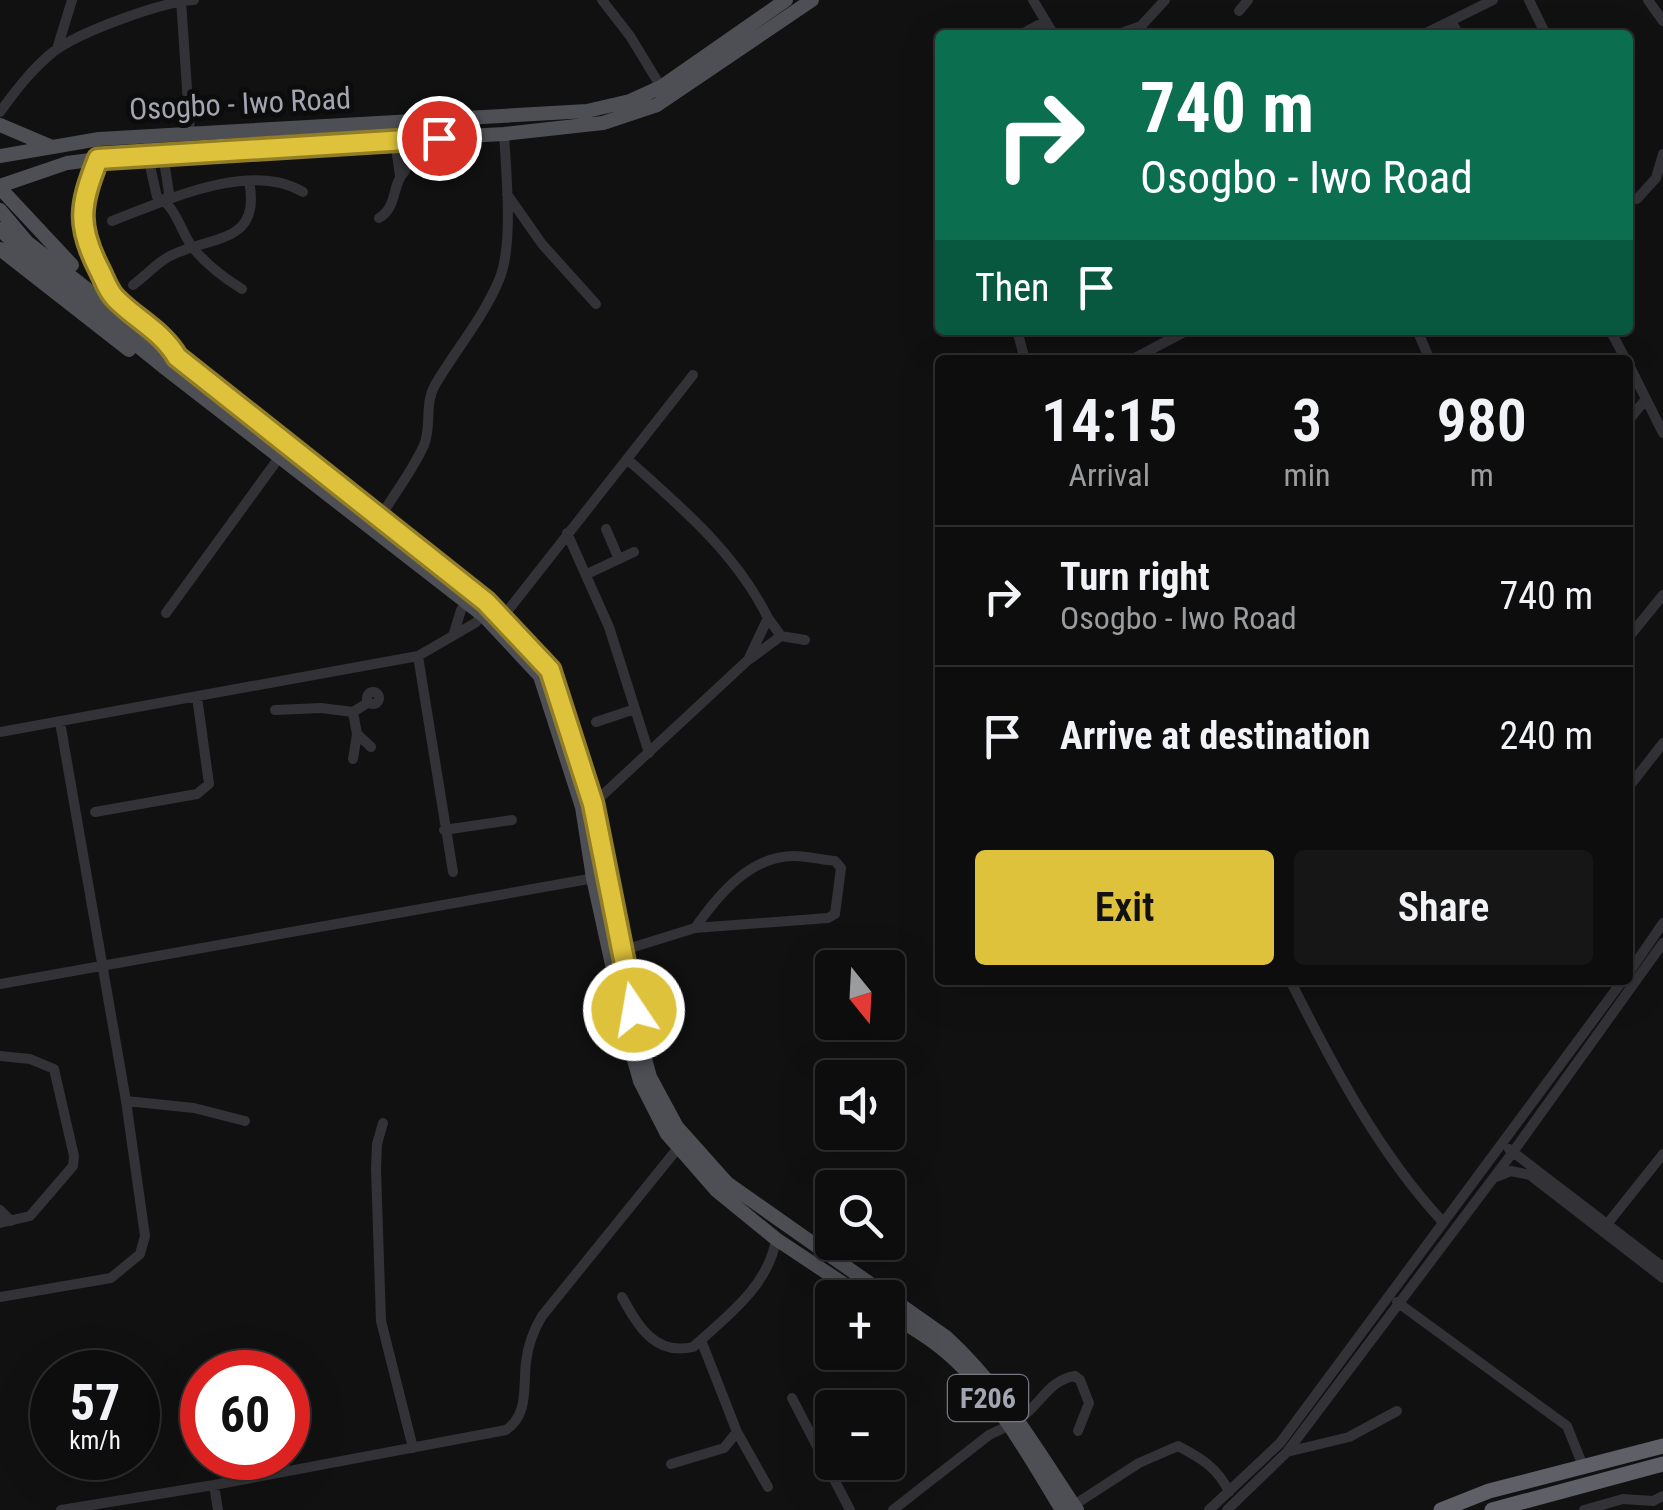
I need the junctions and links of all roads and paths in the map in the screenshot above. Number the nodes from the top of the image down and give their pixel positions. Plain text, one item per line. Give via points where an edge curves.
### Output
1 (72, 0) edge
2 (181, 0) edge
3 (194, 0) edge
4 (786, 0) edge
5 (812, 0) edge
6 (1033, 0) edge
7 (1166, 0) edge
8 (1248, 0) edge
9 (1493, 0) edge
10 (1529, 0) edge
11 (1648, 0) edge
12 (605, 1) edge
13 (1239, 11) dead end
14 (1046, 21) junction
15 (1452, 21) junction
16 (1663, 22) edge
17 (1029, 30) edge
18 (1051, 30) edge
19 (1130, 30) edge
20 (1433, 30) edge
21 (1456, 30) edge
22 (1544, 30) edge
23 (57, 49) junction
24 (660, 86) junction
25 (0, 112) edge
26 (0, 125) edge
27 (190, 134) junction
28 (504, 134) junction
29 (152, 136) junction
30 (401, 140) junction
31 (53, 148) junction
32 (154, 153) junction
33 (1663, 154) edge
34 (0, 156) edge
35 (98, 159) junction
36 (250, 181) junction
37 (0, 183) edge
38 (303, 192) dead end
39 (507, 194) junction
40 (1637, 200) dead end
41 (166, 201) junction
42 (0, 210) edge
43 (378, 218) dead end
44 (112, 221) dead end
45 (0, 229) edge
46 (192, 247) junction
47 (2, 253) edge
48 (133, 285) dead end
49 (242, 289) dead end
50 (113, 296) junction
51 (596, 304) dead end
52 (1181, 335) edge
53 (1151, 355) edge
54 (177, 357) junction
55 (165, 368) junction
56 (1633, 374) edge
57 (694, 375) dead end
58 (1646, 399) junction
59 (1633, 416) edge
60 (1663, 433) edge
61 (281, 455) junction
62 (627, 459) junction
63 (380, 518) junction
64 (606, 528) dead end
65 (567, 533) junction
66 (634, 552) dead end
67 (618, 558) junction
68 (587, 574) junction
69 (1663, 594) edge
70 (470, 598) junction
71 (487, 611) junction
72 (166, 613) dead end
73 (502, 618) junction
74 (768, 618) junction
75 (1633, 632) edge
76 (454, 634) junction
77 (781, 636) junction
78 (805, 640) dead end
79 (418, 656) junction
80 (748, 660) junction
81 (367, 666) junction
82 (197, 697) junction
83 (635, 709) junction
84 (275, 710) dead end
85 (353, 712) junction
86 (60, 722) junction
87 (596, 722) dead end
88 (2, 728) edge
89 (357, 734) junction
90 (1663, 743) edge
91 (371, 748) dead end
92 (650, 753) junction
93 (353, 759) dead end
94 (1633, 782) edge
95 (593, 804) junction
96 (95, 812) dead end
97 (512, 820) dead end
98 (444, 830) junction
99 (452, 872) dead end
100 (599, 877) junction
101 (1663, 924) edge
102 (695, 928) junction
103 (1663, 943) edge
104 (621, 951) junction
105 (103, 966) junction
106 (1633, 967) edge
107 (1633, 983) edge
108 (0, 984) edge
109 (1292, 985) edge
110 (1620, 985) edge
111 (1631, 985) edge
112 (0, 1056) edge
113 (126, 1102) junction
114 (245, 1121) dead end
115 (382, 1122) dead end
116 (682, 1143) junction
117 (1509, 1148) junction
118 (1663, 1154) edge
119 (1495, 1177) junction
120 (0, 1210) edge
121 (1442, 1221) junction
122 (6, 1222) edge
123 (1608, 1224) junction
124 (776, 1239) junction
125 (1663, 1268) edge
126 (1663, 1278) edge
127 (838, 1280) edge
128 (0, 1297) edge
129 (622, 1297) dead end
130 (1398, 1302) junction
131 (905, 1324) edge
132 (701, 1340) junction
133 (792, 1398) dead end
134 (1397, 1411) dead end
135 (1014, 1422) junction
136 (1078, 1430) dead end
137 (737, 1432) junction
138 (1663, 1446) edge
139 (413, 1448) junction
140 (1287, 1452) junction
141 (671, 1464) dead end
142 (1663, 1464) edge
143 (1583, 1466) junction
144 (214, 1485) junction
145 (768, 1487) dead end
146 (1229, 1492) junction
147 (1663, 1496) edge
148 (1071, 1508) edge
149 (61, 1510) edge
150 (218, 1510) edge
151 (850, 1510) edge
152 (892, 1510) edge
153 (1209, 1510) edge
154 (1227, 1510) edge
155 (1441, 1510) edge
156 (1492, 1510) edge
157 (1584, 1510) edge

1 - 23 street
2 - 3 street
2 - 23 street
2 - 27 street
4 - 24 main road, Osogbo - Iwo Road
5 - 28 main road, Osogbo - Iwo Road via 642,112 603,124
6 - 14 street
7 - 19 street
8 - 13 street
9 - 15 street
10 - 22 street
11 - 16 street
12 - 24 street
14 - 17 street
14 - 18 street
15 - 20 street
15 - 21 street
23 - 25 street
24 - 27 main road, Osogbo - Iwo Road via 630,101 562,114
26 - 31 main road
27 - 29 main road, Osogbo - Iwo Road
28 - 30 main road, Osogbo - Iwo Road
28 - 39 street
29 - 31 main road, Osogbo - Iwo Road
29 - 32 street
30 - 32 main road, Osogbo - Iwo Road
30 - 43 street via 393,204
31 - 34 main road, Osogbo - Iwo Road
32 - 35 main road, Osogbo - Iwo Road
32 - 41 street via 157,197
33 - 40 street via 1656,178
35 - 37 main road, Osogbo - Iwo Road
35 - 50 main road via 83,197 82,230
36 - 38 street via 289,183
36 - 41 street
36 - 46 street via 253,197 244,227
37 - 50 main road via 65,260
39 - 51 street
39 - 63 street via 500,278 433,387 426,440
41 - 44 street
41 - 46 street
42 - 54 main road, F206 via 28,242
45 - 55 main road, F206
46 - 48 street
46 - 49 street
47 - 55 main road via 130,352
50 - 54 main road
52 - 53 street
54 - 63 main road, F206
55 - 61 main road, F206
56 - 58 street
57 - 62 street
58 - 59 street
58 - 60 street
61 - 70 main road, F206
61 - 72 street
62 - 65 street
62 - 74 street via 730,557
63 - 70 main road, F206
64 - 67 street
65 - 68 street
65 - 73 street
66 - 67 street
67 - 68 street
68 - 83 street
69 - 75 street
70 - 71 main road, F206
70 - 76 street
71 - 73 main road, F206
71 - 76 street
71 - 100 main road, F206 via 540,676
73 - 95 main road, F206 via 550,670
74 - 77 street
74 - 80 street
76 - 79 street
77 - 78 street
77 - 80 street
79 - 81 street
79 - 98 street
80 - 92 street
81 - 82 street
81 - 85 street via 370,697
82 - 86 street
82 - 96 street via 206,788
83 - 87 street
83 - 92 street
84 - 85 street
85 - 89 street
86 - 88 street
86 - 105 street
89 - 91 street
89 - 93 street
90 - 94 street
92 - 95 street
95 - 100 main road, F206
97 - 98 street
98 - 99 street
100 - 104 main road, F206
100 - 105 street
100 - 116 main road, F206 via 640,1081
101 - 106 street
102 - 102 street via 720,893 764,862 792,856 835,861 840,868 835,914 828,918
102 - 104 street
103 - 107 street
104 - 116 main road, F206 via 650,1076
105 - 108 street
105 - 113 street
109 - 121 street via 1314,1033 1412,1189
110 - 117 street
111 - 117 street
112 - 122 street via 54,1069 74,1156 68,1174 30,1216
113 - 114 street
113 - 128 street via 145,1236 140,1254 111,1278
115 - 139 street via 376,1169 381,1321
116 - 124 main road, F206 via 716,1190
116 - 135 main road, F206 via 727,1183 946,1337 977,1365
116 - 139 street via 542,1316 532,1334 523,1408 514,1425
117 - 119 street
117 - 121 street
117 - 123 street
118 - 123 street
119 - 126 street via 1511,1171 1530,1175
119 - 130 street
120 - 122 street
121 - 146 street via 1280,1443
123 - 125 street
124 - 127 main road, F206
124 - 132 street via 757,1282
129 - 132 street via 649,1339 686,1350
130 - 140 street
130 - 143 street via 1566,1426
131 - 135 main road, F206 via 954,1360
132 - 137 street
133 - 151 street
134 - 140 street via 1349,1437
135 - 136 street via 1055,1383 1075,1376 1088,1402
135 - 148 main road, F206
135 - 152 street
137 - 141 street via 724,1448
137 - 145 street
138 - 143 highway
139 - 144 street
140 - 154 street
142 - 156 highway
143 - 155 highway
144 - 149 street
144 - 150 street
146 - 148 street via 1206,1461 1178,1446
146 - 153 street
147 - 157 street

